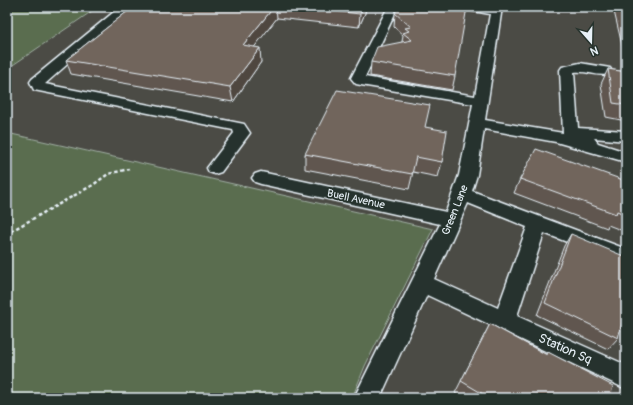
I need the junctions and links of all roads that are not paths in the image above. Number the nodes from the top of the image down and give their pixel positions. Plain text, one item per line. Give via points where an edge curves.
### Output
1 (127, 7) edge
2 (393, 7) edge
3 (468, 7) edge
4 (496, 9) edge
5 (605, 71) dead end
6 (481, 101) junction
7 (477, 124) junction
8 (626, 136) edge
9 (571, 141) junction
10 (592, 147) junction
11 (626, 157) edge
12 (215, 168) dead end
13 (261, 178) dead end
14 (462, 194) junction
15 (452, 220) junction
16 (538, 223) junction
17 (626, 257) edge
18 (422, 283) junction
19 (504, 321) junction
20 (626, 376) edge
21 (367, 398) edge

1 - 12 street via 37,82 39,88 239,128 242,133
2 - 6 street via 358,78 361,82
3 - 4 street
4 - 6 street, Green Lane
5 - 9 street via 580,67 567,70
6 - 7 street, Green Lane
7 - 9 street
7 - 14 street, Green Lane
8 - 10 street via 582,132
9 - 10 street
10 - 11 street
13 - 15 street, Buell Avenue
14 - 15 street, Green Lane
14 - 16 street
15 - 18 street, Green Lane
16 - 17 street
16 - 19 street
18 - 19 street, Station Sq
18 - 21 street, Green Lane
19 - 20 street, Station Sq

